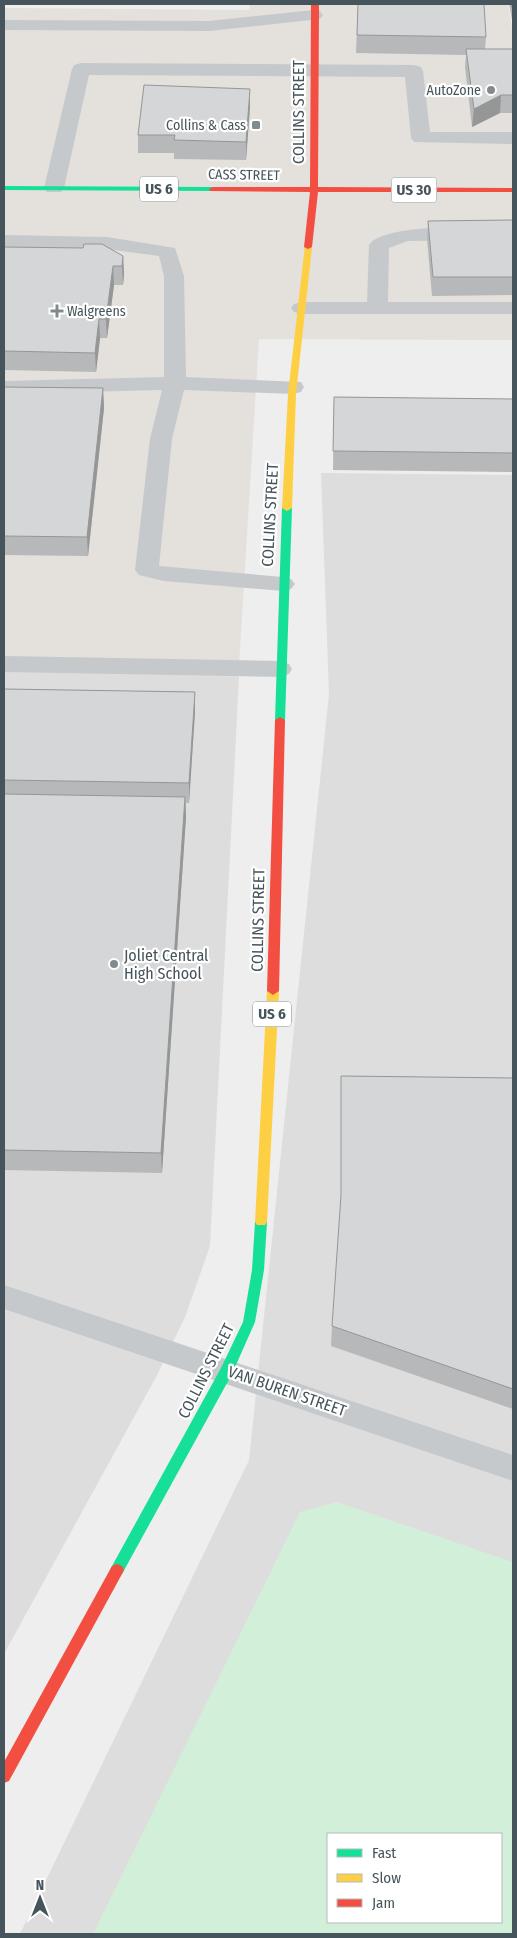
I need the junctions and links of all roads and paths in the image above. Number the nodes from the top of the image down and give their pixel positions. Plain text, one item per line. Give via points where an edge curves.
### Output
1 (314, 9) edge
2 (4, 25) edge
3 (314, 70) junction
4 (513, 138) edge
5 (4, 188) edge
6 (54, 188) junction
7 (513, 190) edge
8 (314, 191) junction
9 (513, 234) edge
10 (4, 241) edge
11 (301, 308) junction
12 (377, 308) junction
13 (513, 308) edge
14 (174, 383) junction
15 (4, 387) edge
16 (293, 387) junction
17 (282, 584) junction
18 (4, 664) edge
19 (280, 669) junction
20 (4, 1297) edge
21 (228, 1370) junction
22 (513, 1468) edge
23 (4, 1776) edge

1 - 2 street via 209,26
1 - 3 main road, COLLINS STREET / US 6
3 - 4 street via 414,71 421,138
3 - 6 street via 81,69
3 - 8 main road, COLLINS STREET / US 6
5 - 6 main road, CASS STREET / US 6
6 - 8 main road, CASS STREET / US 6
7 - 8 main road, CASS STREET / US 30
8 - 11 main road, COLLINS STREET / US 6
9 - 12 street via 405,236 379,245
10 - 14 street via 110,243 168,252 174,276
11 - 12 street
11 - 16 main road, COLLINS STREET / US 6
12 - 13 street
14 - 15 street
14 - 16 street
14 - 17 street via 161,439 147,570
16 - 17 main road, COLLINS STREET / US 6
17 - 19 main road, COLLINS STREET / US 6
18 - 19 street
19 - 21 main road, COLLINS STREET / US 6 via 272,1020 258,1270 249,1322
20 - 21 street, VAN BUREN STREET
21 - 22 street, VAN BUREN STREET
21 - 23 main road, COLLINS STREET / US 6

